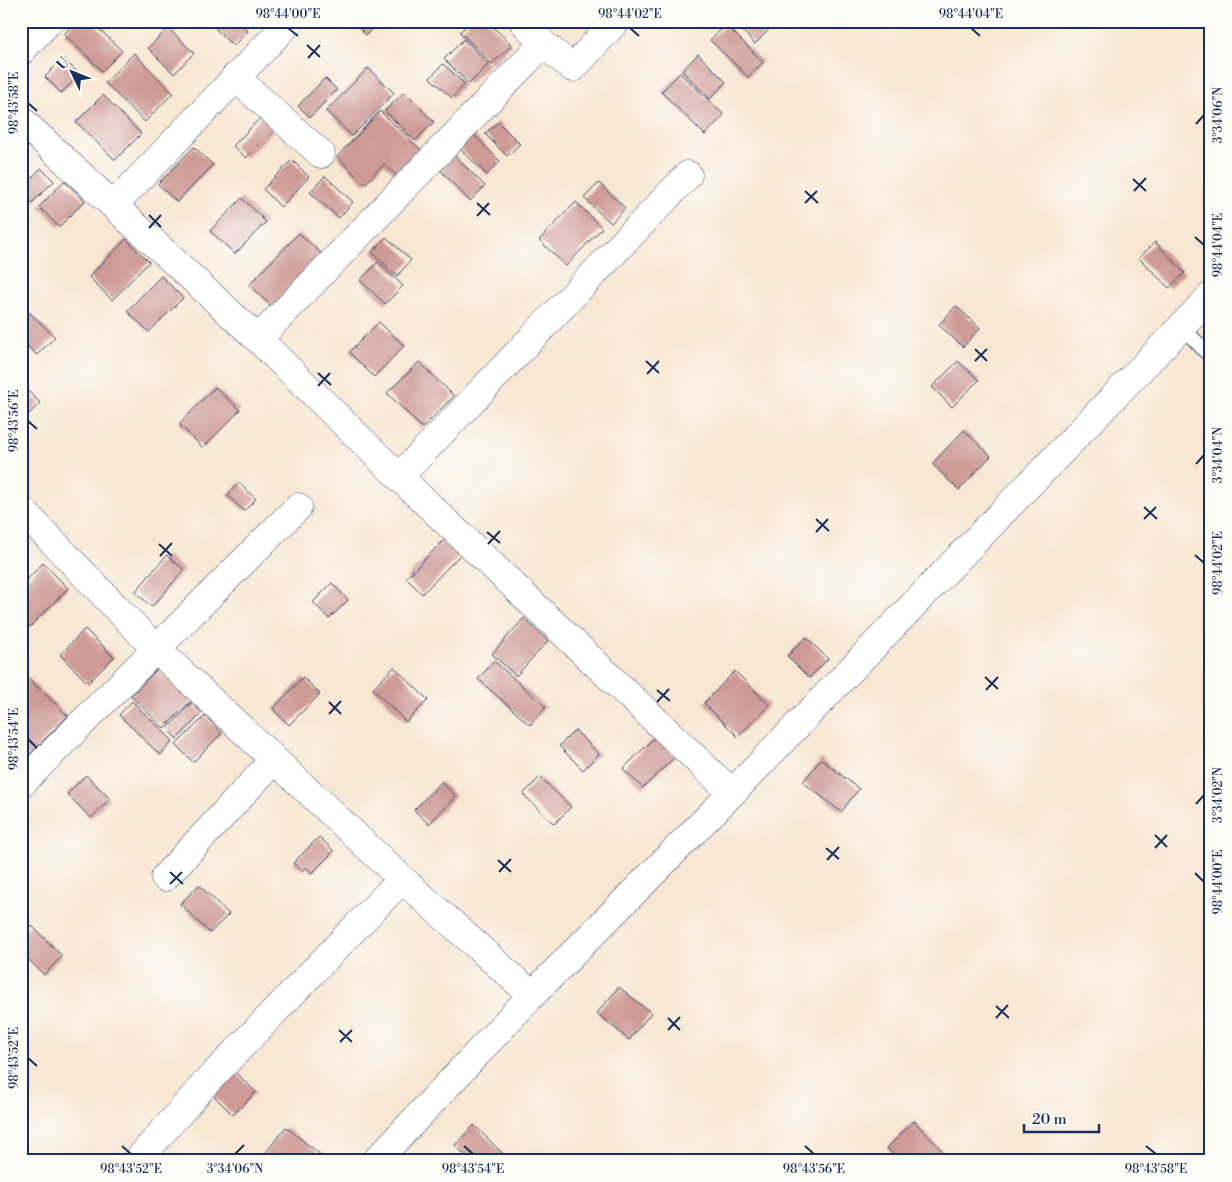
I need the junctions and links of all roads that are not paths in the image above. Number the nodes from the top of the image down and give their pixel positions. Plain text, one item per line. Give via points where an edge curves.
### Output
1 (49, 21) edge
2 (290, 21) edge
3 (523, 21) edge
4 (616, 21) edge
5 (543, 44) junction
6 (21, 51) edge
7 (235, 77) junction
8 (21, 120) edge
9 (321, 154) dead end
10 (688, 175) dead end
11 (114, 204) junction
12 (1211, 296) edge
13 (1181, 326) junction
14 (258, 339) junction
15 (1211, 357) edge
16 (399, 477) junction
17 (298, 507) dead end
18 (25, 521) edge
19 (156, 649) junction
20 (274, 760) junction
21 (21, 784) edge
22 (732, 793) junction
23 (165, 877) dead end
24 (402, 879) junction
25 (532, 995) junction
26 (137, 1161) edge
27 (376, 1161) edge

1 - 6 street
2 - 7 street
3 - 5 street
4 - 5 street via 573,68
5 - 14 street
7 - 9 street
7 - 11 street
8 - 11 street
10 - 16 street
11 - 14 street
12 - 13 street
13 - 15 lane
13 - 22 street
14 - 16 street
16 - 22 street
17 - 19 street
18 - 19 street
19 - 20 street
19 - 21 street
20 - 23 street
20 - 24 street
22 - 25 street
24 - 25 street
24 - 26 street via 203,1086
25 - 27 street

